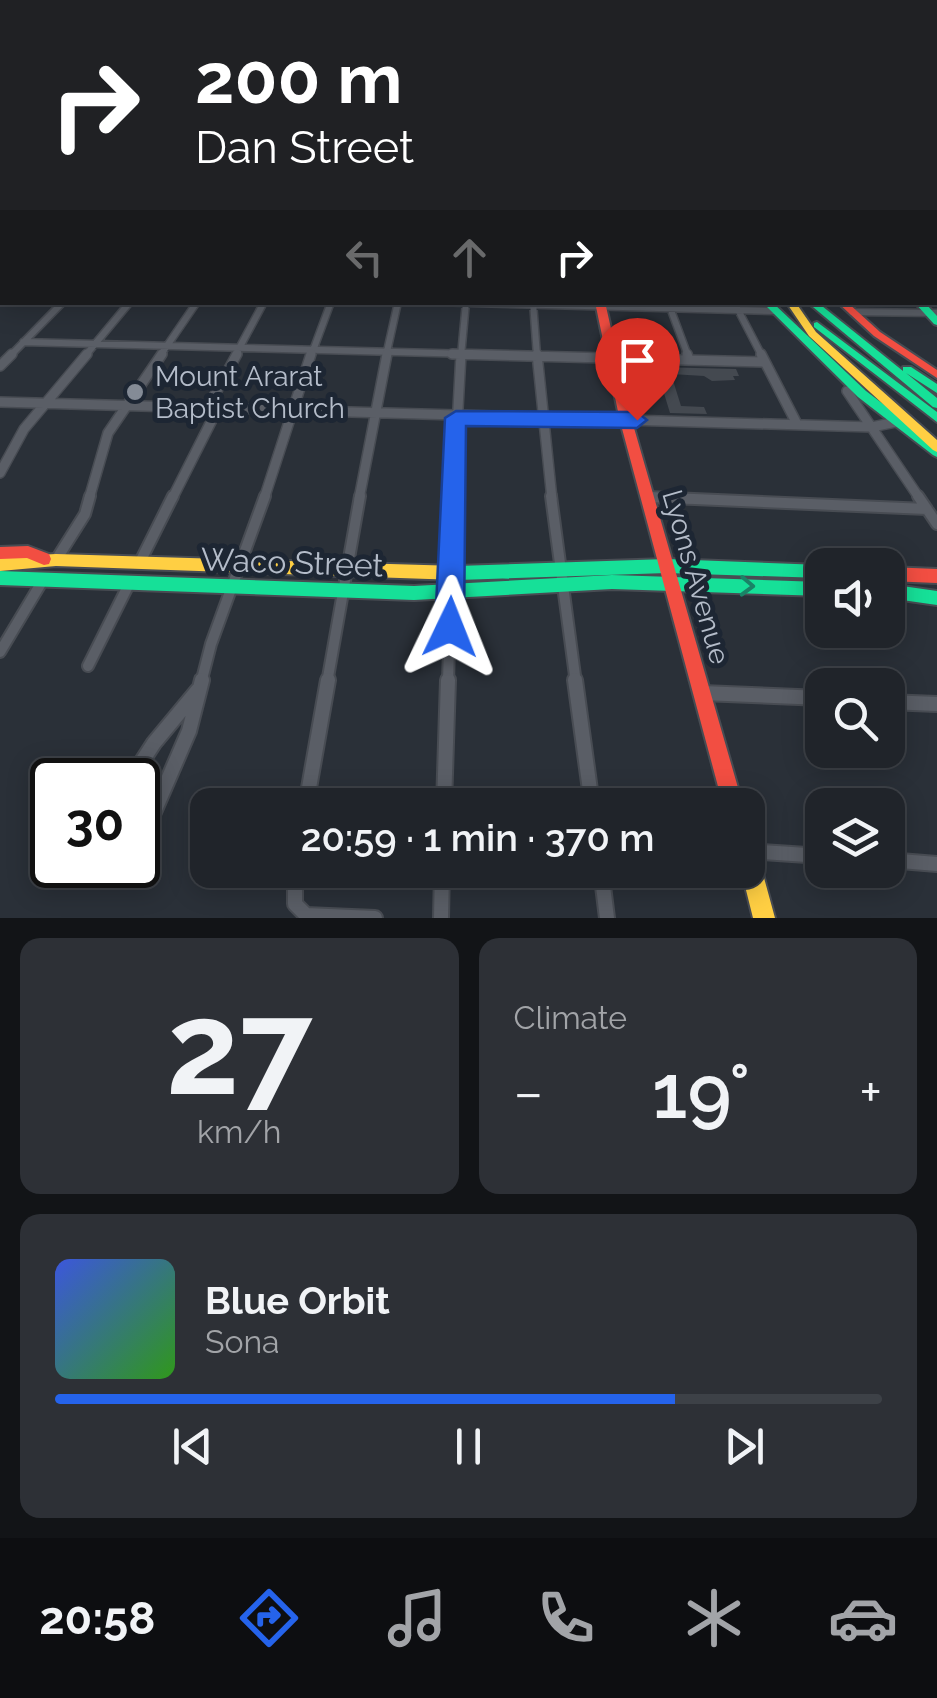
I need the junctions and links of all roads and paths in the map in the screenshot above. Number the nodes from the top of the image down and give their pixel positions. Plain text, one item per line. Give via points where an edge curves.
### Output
1 (60, 305) edge
2 (128, 305) edge
3 (195, 305) edge
4 (262, 305) edge
5 (330, 305) edge
6 (397, 305) edge
7 (466, 305) edge
8 (533, 305) edge
9 (601, 305) edge
10 (793, 305) edge
11 (793, 305) edge
12 (815, 305) edge
13 (823, 305) edge
14 (669, 306) edge
15 (770, 306) edge
16 (736, 307) edge
17 (852, 307) edge
18 (930, 313) edge
19 (24, 342) junction
20 (96, 344) junction
21 (166, 346) junction
22 (240, 349) junction
23 (312, 350) junction
24 (385, 352) junction
25 (462, 353) junction
26 (536, 355) junction
27 (612, 358) junction
28 (689, 360) junction
29 (764, 362) junction
30 (0, 366) edge
31 (937, 375) edge
32 (937, 389) edge
33 (847, 390) dead end
34 (0, 402) edge
35 (46, 404) junction
36 (937, 404) edge
37 (126, 406) junction
38 (212, 409) junction
39 (294, 413) junction
40 (374, 414) junction
41 (456, 418) junction
42 (937, 418) edge
43 (541, 419) junction
44 (626, 421) junction
45 (896, 422) junction
46 (797, 424) junction
47 (872, 427) junction
48 (937, 450) edge
49 (0, 472) edge
50 (648, 497) junction
51 (927, 508) junction
52 (937, 524) edge
53 (0, 553) edge
54 (51, 560) junction
55 (140, 562) junction
56 (0, 564) edge
57 (560, 566) junction
58 (666, 566) junction
59 (241, 567) junction
60 (347, 570) junction
61 (451, 572) junction
62 (905, 575) edge
63 (937, 576) edge
64 (0, 578) edge
65 (805, 578) edge
66 (805, 579) edge
67 (40, 580) junction
68 (671, 582) junction
69 (129, 584) junction
70 (562, 584) junction
71 (233, 586) junction
72 (0, 588) edge
73 (344, 591) junction
74 (450, 592) junction
75 (905, 594) edge
76 (937, 598) edge
77 (0, 652) edge
78 (88, 666) dead end
79 (199, 688) junction
80 (702, 693) junction
81 (805, 697) edge
82 (905, 703) edge
83 (937, 704) edge
84 (144, 758) edge
85 (160, 787) edge
86 (164, 788) junction
87 (309, 788) edge
88 (444, 788) edge
89 (590, 788) edge
90 (728, 788) edge
91 (160, 797) edge
92 (765, 854) edge
93 (805, 856) edge
94 (905, 861) edge
95 (937, 864) edge
96 (294, 888) edge
97 (442, 888) edge
98 (603, 888) edge
99 (756, 888) edge
100 (376, 918) edge
101 (441, 918) edge
102 (607, 918) edge
103 (764, 918) edge

1 - 19 street
2 - 20 street
3 - 21 street
4 - 22 street
5 - 23 street
6 - 24 street
7 - 25 street
8 - 26 street
9 - 14 street
9 - 27 main road, Lyons Avenue
10 - 42 main road
11 - 48 main road via 812,334
12 - 36 main road
13 - 32 main road
14 - 16 street
14 - 28 street
15 - 16 street
15 - 45 main road
16 - 29 street
17 - 18 street
17 - 31 main road
19 - 20 street
19 - 30 street
20 - 21 street
20 - 35 street
21 - 22 street
21 - 37 street
22 - 23 street
22 - 38 street
23 - 24 street
23 - 39 street
24 - 25 street
24 - 40 street
25 - 26 street
25 - 41 street
26 - 27 street
26 - 43 street
27 - 28 street
27 - 44 main road, Lyons Avenue
28 - 29 street
29 - 46 street
33 - 47 street
34 - 35 street
35 - 37 street
35 - 49 street
37 - 38 street
37 - 54 street via 102,447 85,514
38 - 39 street
38 - 55 street
39 - 40 street
39 - 59 street
40 - 41 street
40 - 60 street
41 - 43 street
41 - 61 street
43 - 44 street
43 - 57 street
44 - 46 street
44 - 50 main road, Lyons Avenue
45 - 47 street
45 - 48 main road
46 - 47 street
47 - 51 street
50 - 51 street
50 - 58 main road, Lyons Avenue
51 - 52 street
53 - 54 main road
54 - 55 main road, Waco Street
54 - 56 main road, Waco Street
55 - 59 main road, Waco Street
57 - 58 main road, Waco Street
57 - 61 main road, Waco Street
57 - 70 street
58 - 65 main road, Waco Street
58 - 68 main road, Lyons Avenue
59 - 60 main road, Waco Street
59 - 71 street
60 - 61 main road, Waco Street
60 - 73 street
61 - 74 street
62 - 63 main road
64 - 67 main road, Waco Street
68 -> 66 main road, Waco Street
67 - 69 main road, Waco Street
67 - 72 main road
67 - 77 street
68 - 70 main road, Waco Street
68 - 80 main road, Lyons Avenue
69 - 71 main road, Waco Street
69 - 78 street
70 - 74 main road, Waco Street
70 - 89 street
71 - 73 main road, Waco Street
71 - 79 street
73 - 74 main road, Waco Street
73 - 87 street
74 - 88 street
75 - 76 main road
79 - 84 street
79 - 86 street
80 - 81 street
80 - 90 main road, Lyons Avenue
82 - 83 street
85 - 86 street
86 - 91 street
92 - 93 street
94 - 95 street
96 - 100 street via 295,904 306,915
97 - 101 street
98 - 102 street
99 - 103 main road

